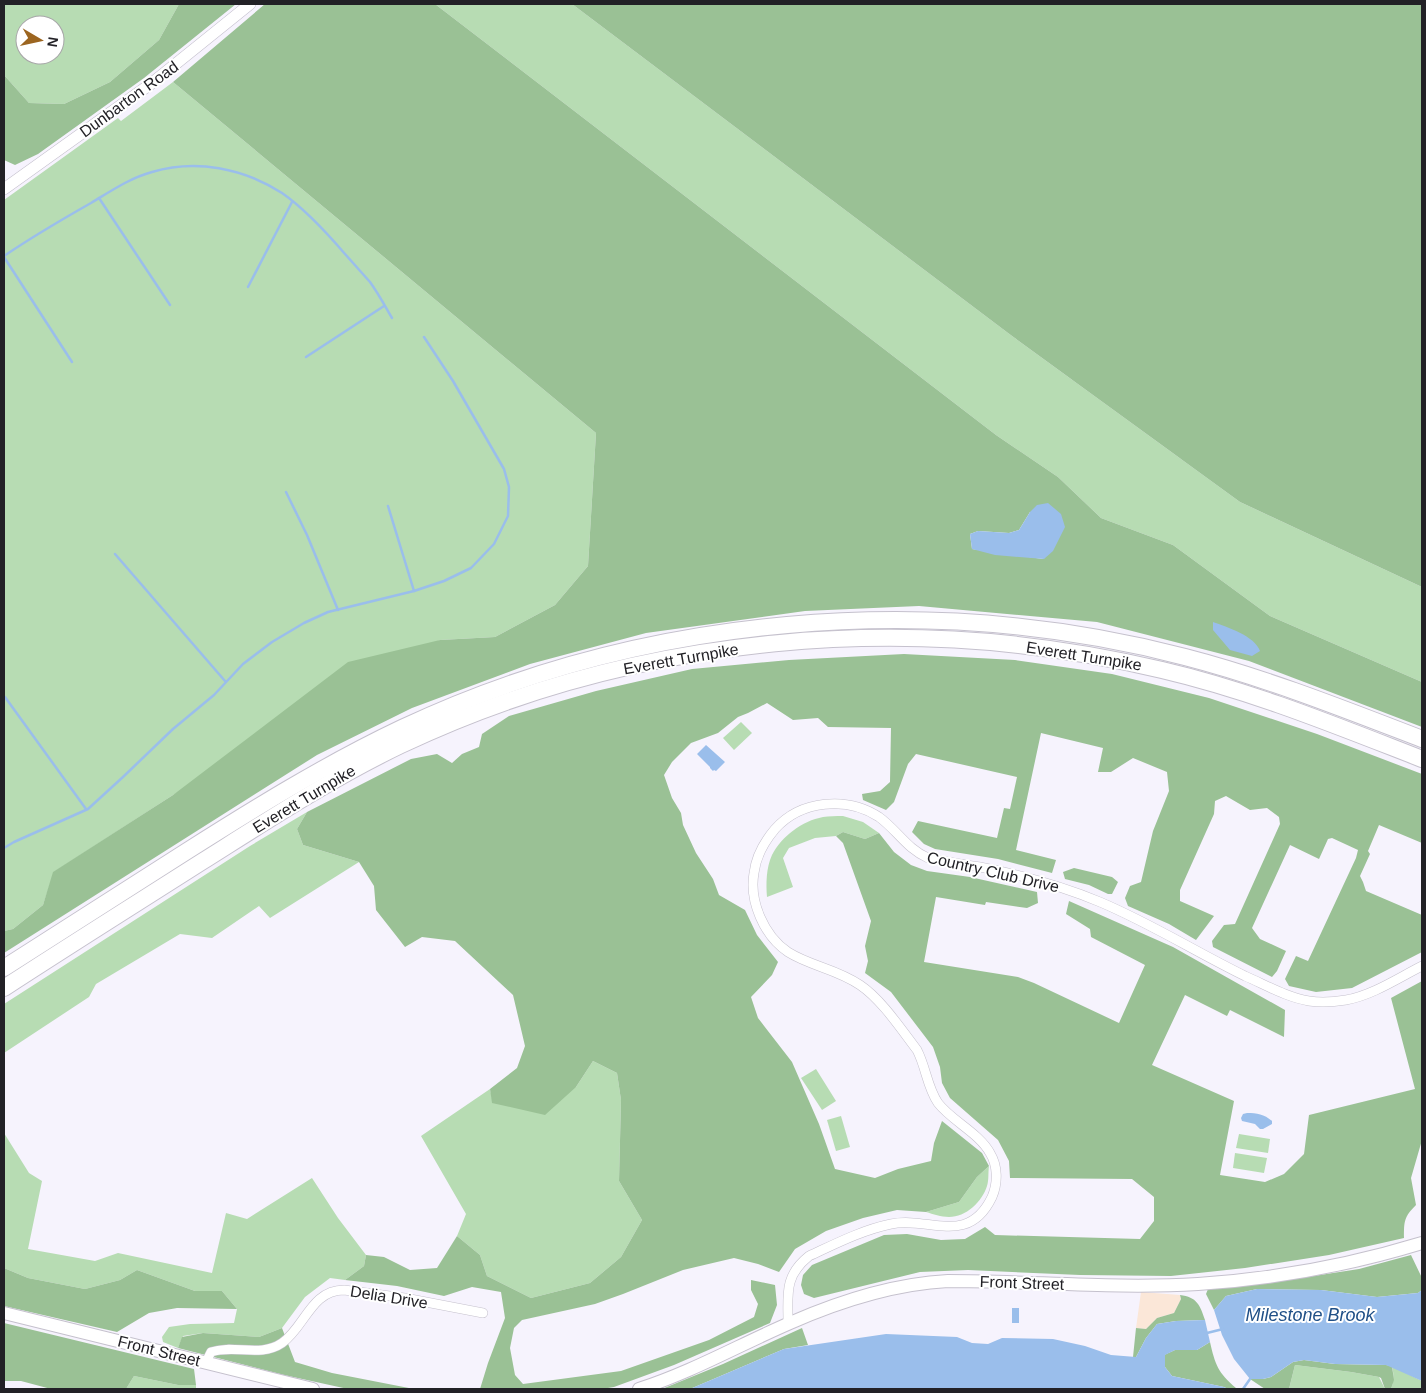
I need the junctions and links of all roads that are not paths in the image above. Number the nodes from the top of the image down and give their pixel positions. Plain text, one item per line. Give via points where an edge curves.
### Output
1 (250, 4) edge
2 (4, 189) edge
3 (1422, 739) edge
4 (1422, 759) edge
5 (1422, 966) edge
6 (4, 968) edge
7 (4, 988) edge
8 (1422, 1244) edge
9 (4, 1313) edge
10 (484, 1313) dead end
11 (788, 1324) junction
12 (206, 1362) junction
13 (313, 1389) edge
14 (639, 1389) edge

1 - 2 street, Dunbarton Road via 159,78
3 - 6 highway, Everett Turnpike via 1244,673 1184,656 1081,635 988,625 872,620 788,625 705,636 622,652 542,674 482,694 404,727 256,807
4 - 7 highway, Everett Turnpike via 1245,693 1164,670 1073,652 913,638 808,641 691,655 600,674 520,698 402,745 326,784
5 - 11 street, Country Club Drive via 1359,997 1308,1001 1256,981 1098,901 1012,874 918,854 879,818 858,808 825,804 790,817 764,844 753,874 757,907 766,928 788,952 840,973 873,996 917,1050 938,1103 990,1152 997,1178 984,1210 962,1224 943,1227 907,1223 888,1225 868,1230 809,1256 794,1270 790,1282
8 - 11 main road, Front Street via 1347,1263 1227,1282 1158,1285 964,1281 914,1284 826,1307
9 - 12 main road, Front Street
10 - 12 street, Delia Drive via 405,1298 334,1290 314,1303 290,1336 280,1344 262,1350 221,1349 211,1352
11 - 14 main road, Front Street via 690,1370
12 - 13 main road, Front Street

